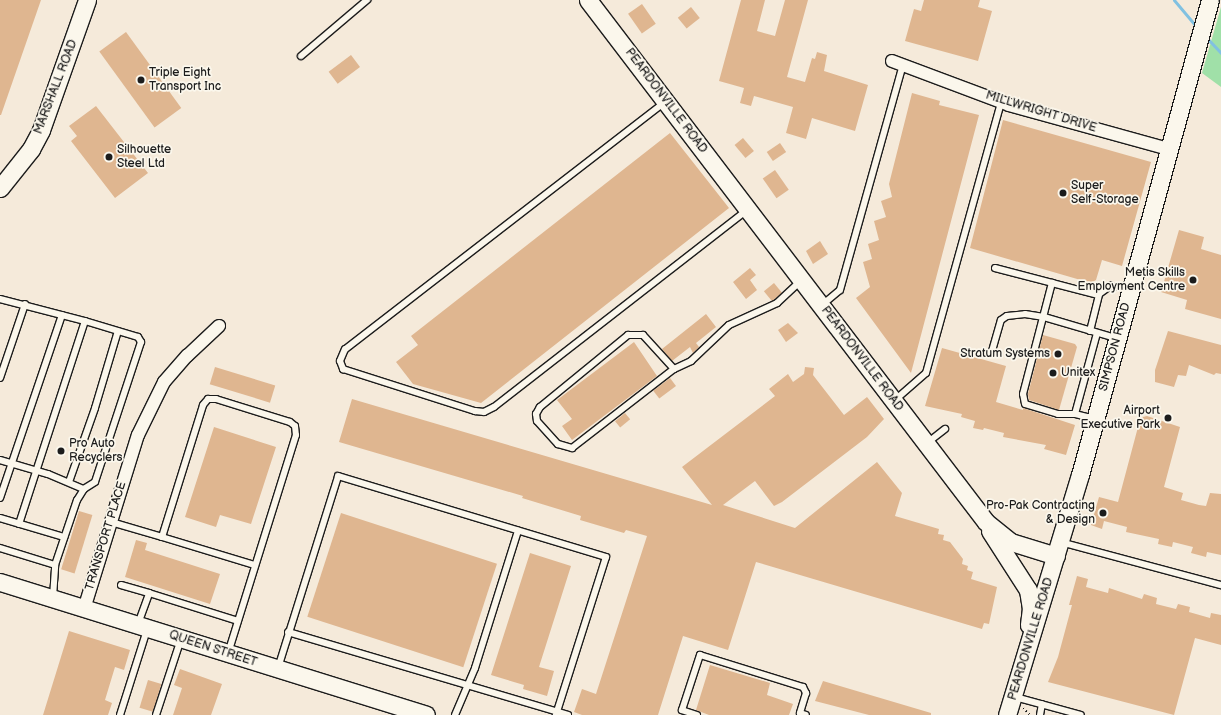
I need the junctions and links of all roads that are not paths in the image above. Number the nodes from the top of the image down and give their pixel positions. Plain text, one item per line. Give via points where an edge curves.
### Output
1 (87, 0) edge
2 (367, 0) edge
3 (588, 0) edge
4 (1210, 0) edge
5 (301, 56) dead end
6 (892, 61) dead end
7 (903, 65) junction
8 (666, 101) junction
9 (1001, 102) junction
10 (1169, 149) junction
11 (0, 188) edge
12 (748, 209) junction
13 (995, 268) dead end
14 (802, 280) junction
15 (1052, 283) junction
16 (1132, 287) junction
17 (1098, 296) junction
18 (0, 299) edge
19 (25, 304) junction
20 (822, 305) junction
21 (62, 314) junction
22 (1044, 317) junction
23 (85, 321) junction
24 (220, 326) dead end
25 (118, 331) junction
26 (1090, 331) junction
27 (1096, 333) junction
28 (1118, 339) junction
29 (992, 351) dead end
30 (674, 369) junction
31 (0, 378) edge
32 (894, 401) junction
33 (1075, 414) junction
34 (1096, 419) junction
35 (945, 429) dead end
36 (926, 443) junction
37 (0, 460) edge
38 (13, 464) junction
39 (36, 471) junction
40 (69, 482) junction
41 (84, 489) junction
42 (0, 498) edge
43 (0, 518) edge
44 (111, 522) junction
45 (986, 522) junction
46 (19, 524) junction
47 (518, 531) junction
48 (64, 537) junction
49 (162, 537) junction
50 (0, 548) edge
51 (1058, 549) junction
52 (54, 565) junction
53 (255, 565) junction
54 (0, 582) edge
55 (121, 585) dead end
56 (1221, 585) edge
57 (149, 593) junction
58 (53, 599) junction
59 (84, 608) junction
60 (238, 621) junction
61 (143, 627) junction
62 (288, 632) junction
63 (180, 639) junction
64 (1028, 652) junction
65 (228, 654) junction
66 (277, 670) junction
67 (466, 685) junction
68 (1013, 696) junction
69 (1042, 704) junction
70 (556, 713) edge
71 (802, 714) edge
72 (120, 715) edge
73 (156, 715) edge
74 (426, 715) edge
75 (455, 715) edge
76 (568, 715) edge
77 (697, 715) edge
78 (1007, 715) edge
79 (1040, 715) edge
80 (1082, 715) edge

1 - 11 street, MARSHALL ROAD via 41,130 31,149
2 - 5 lane
3 - 8 street, PEARDONVILLE ROAD
4 - 10 street, SIMPSON ROAD
6 - 7 street, MILLWRIGHT DRIVE
7 - 9 street, MILLWRIGHT DRIVE
7 - 20 lane via 840,290
8 - 12 street, PEARDONVILLE ROAD
8 - 12 lane via 345,349 340,361 343,369 484,412 494,408
9 - 10 street, MILLWRIGHT DRIVE
9 - 32 lane via 926,373
10 - 16 street, SIMPSON ROAD
12 - 14 street, PEARDONVILLE ROAD
13 - 15 lane
14 - 20 street, PEARDONVILLE ROAD
14 - 30 lane via 777,302 729,325 691,361
15 - 17 lane
15 - 22 lane
16 - 17 lane via 1110,286
16 - 28 street, SIMPSON ROAD
17 - 26 lane
18 - 19 lane
19 - 21 lane
19 - 31 lane
20 - 32 street, PEARDONVILLE ROAD
21 - 23 lane
21 - 38 lane
22 - 26 lane
22 - 29 lane via 1025,314 1007,316 1001,320
22 - 33 lane via 1022,401 1058,414
23 - 25 lane
23 - 39 lane
24 - 44 street, TRANSPORT PLACE via 187,356 164,382 138,435
25 - 40 lane
25 - 41 lane via 138,337 141,342 95,482
26 - 27 lane
27 - 28 lane
27 - 33 lane
28 - 34 street, SIMPSON ROAD
30 - 30 lane via 572,448 558,444 537,421 536,414 540,408 628,335 643,334
32 - 36 street, PEARDONVILLE ROAD
33 - 34 lane
34 - 51 street, SIMPSON ROAD
35 - 36 lane
36 - 45 street, PEARDONVILLE ROAD
37 - 38 lane
38 - 39 lane
38 - 42 lane
39 - 40 lane
39 - 46 lane
40 - 41 lane
41 - 48 lane via 77,500
43 - 46 lane
44 - 49 lane
44 - 59 street, TRANSPORT PLACE
45 - 51 street, PEARDONVILLE ROAD via 1011,542
45 - 64 street via 992,536 1028,590
46 - 48 lane
47 - 62 lane via 338,476
47 - 67 lane via 475,668
47 - 70 lane via 606,557
48 - 52 lane
49 - 53 lane
49 - 53 lane via 203,405 208,399 216,399 290,422 295,426 296,435
50 - 52 lane
51 - 56 lane
51 - 64 street, PEARDONVILLE ROAD
52 - 58 lane
53 - 60 lane
54 - 58 street, QUEEN STREET
55 - 57 lane
57 - 60 lane
57 - 61 lane
58 - 59 street, QUEEN STREET
59 - 61 street, QUEEN STREET
60 - 65 lane
61 - 63 street, QUEEN STREET
61 - 72 lane
62 - 66 lane
62 - 67 lane
63 - 65 street, QUEEN STREET
63 - 73 lane
64 - 68 street, PEARDONVILLE ROAD
65 - 66 street, QUEEN STREET
66 - 74 street, QUEEN STREET
67 - 70 lane
67 - 75 lane
68 - 69 lane
68 - 78 street, PEARDONVILLE ROAD
69 - 79 lane
69 - 80 lane
70 - 76 lane
71 - 77 lane via 806,693 803,687 700,655 682,710

